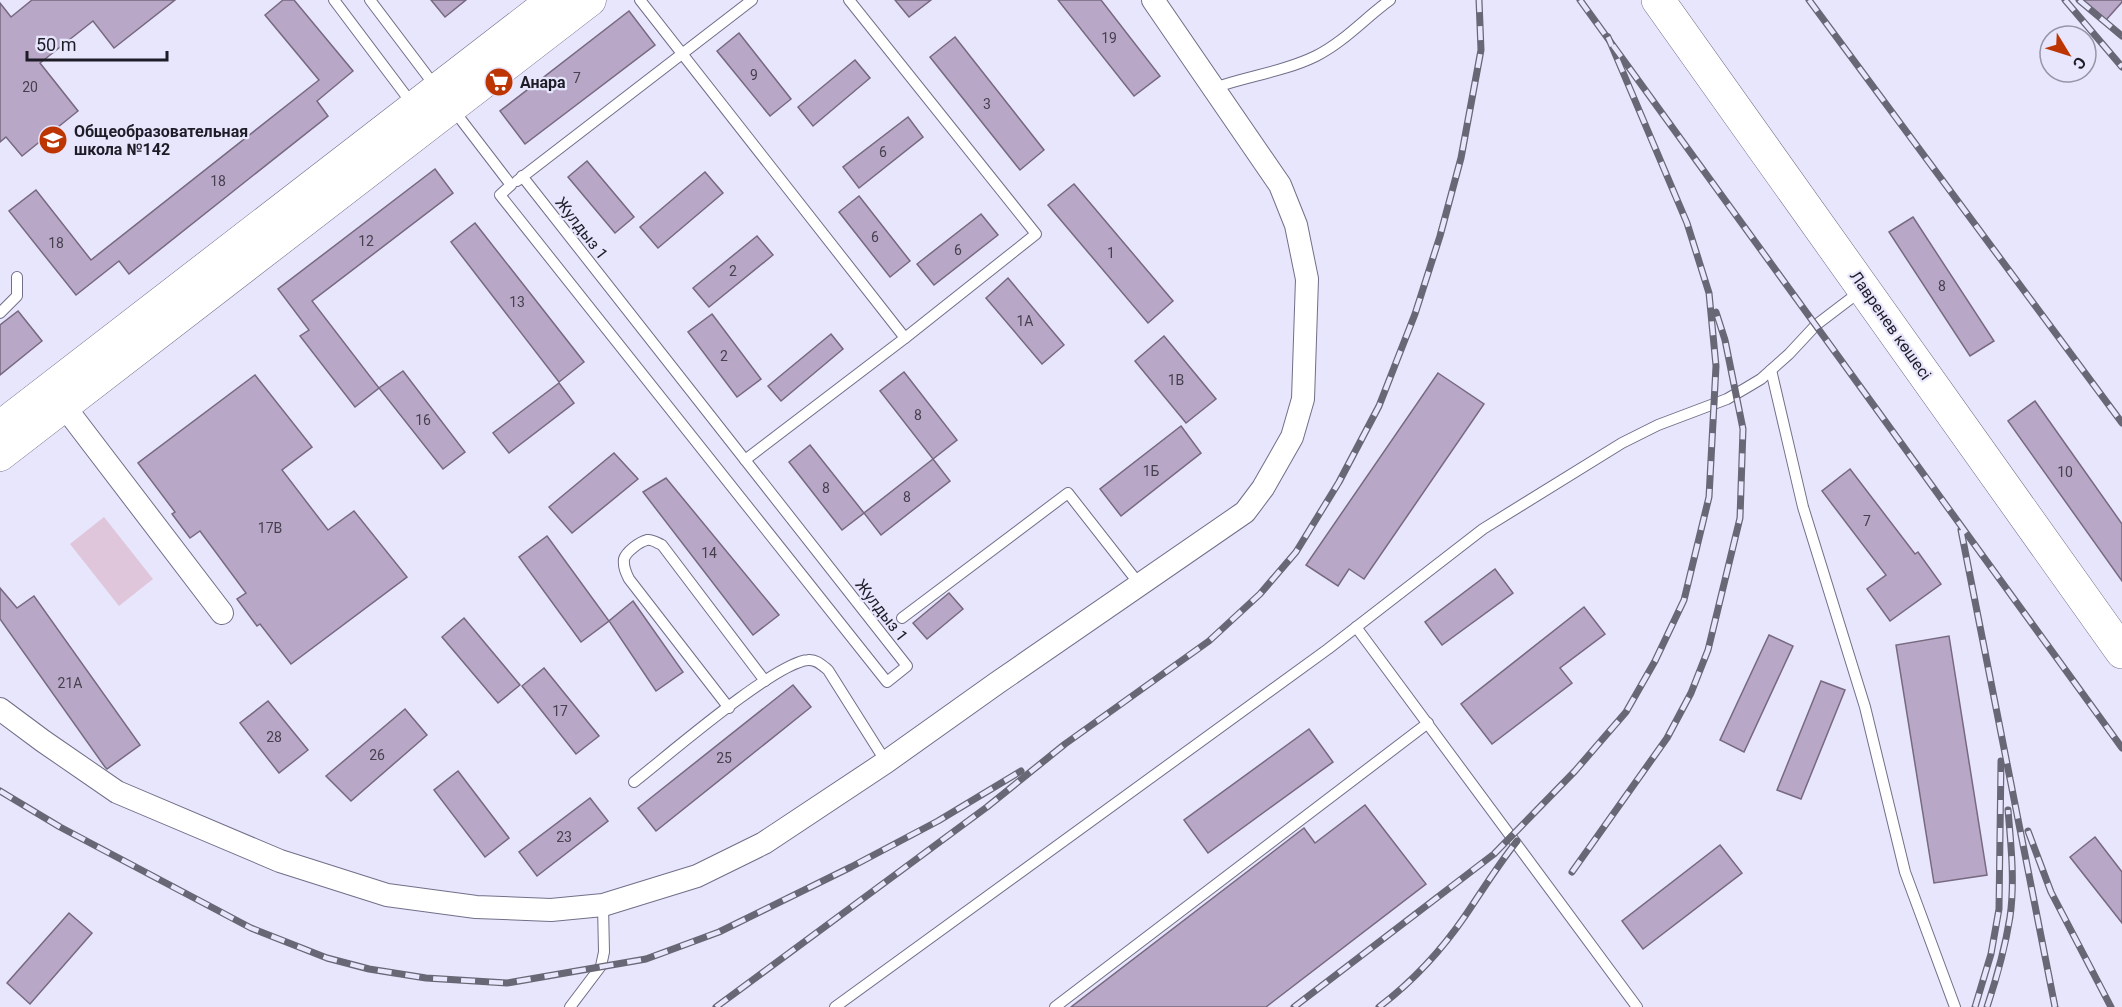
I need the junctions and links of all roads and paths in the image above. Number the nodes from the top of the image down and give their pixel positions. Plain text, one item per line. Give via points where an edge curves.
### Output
1 (334, 0) edge
2 (370, 0) edge
3 (553, 0) edge
4 (590, 0) edge
5 (640, 0) edge
6 (752, 0) edge
7 (849, 0) edge
8 (1153, 0) edge
9 (1658, 0) edge
10 (1387, 1) edge
11 (682, 54) junction
12 (1214, 88) junction
13 (433, 107) junction
14 (522, 176) junction
15 (511, 186) junction
16 (18, 277) dead end
17 (1864, 288) junction
18 (0, 313) edge
19 (905, 338) junction
20 (1771, 370) junction
21 (64, 406) junction
22 (0, 427) edge
23 (0, 455) edge
24 (745, 460) junction
25 (1140, 586) junction
26 (222, 613) dead end
27 (902, 618) dead end
28 (1356, 627) junction
29 (2122, 652) edge
30 (765, 681) junction
31 (729, 708) junction
32 (0, 709) edge
33 (1428, 723) junction
34 (886, 762) junction
35 (634, 782) dead end
36 (603, 905) junction
37 (570, 1007) edge
38 (835, 1007) edge
39 (1055, 1007) edge
40 (1637, 1007) edge
41 (1955, 1007) edge

1 - 13 lane
2 - 13 lane
3 - 13 street
4 - 13 street
5 - 11 lane
6 - 11 lane
7 - 19 lane via 1036,234
8 - 12 street
9 - 17 main road, Лавренев көшесі
10 - 12 lane via 1358,28 1318,55 1285,69
11 - 14 lane
11 - 19 lane
12 - 25 street via 1280,185 1296,225 1306,279 1303,399 1292,437 1245,512
13 - 15 lane
13 - 21 street
13 - 22 street
14 - 15 lane
14 - 24 lane, Жулдыз 1
15 - 24 lane, Жулдыз 1 via 500,195 887,682 907,666
16 - 18 lane via 17,296
17 - 20 lane via 1816,325
17 - 29 main road, Лавренев көшесі
19 - 24 lane
20 - 28 lane via 1727,399 1622,443 1483,529
20 - 41 lane via 1803,507 1865,707 1905,872
21 - 23 street
21 - 26 street
25 - 27 lane via 1068,493
25 - 34 street
28 - 33 lane
28 - 38 lane
30 - 31 lane
30 - 31 lane via 662,545 646,540 628,552 624,569 629,579
30 - 34 lane via 794,664 810,660 820,663
31 - 35 lane
32 - 36 street via 117,792 280,861 398,897 476,907 551,910
33 - 39 lane
33 - 40 lane
34 - 36 street via 764,843 697,876
36 - 37 lane via 601,966

